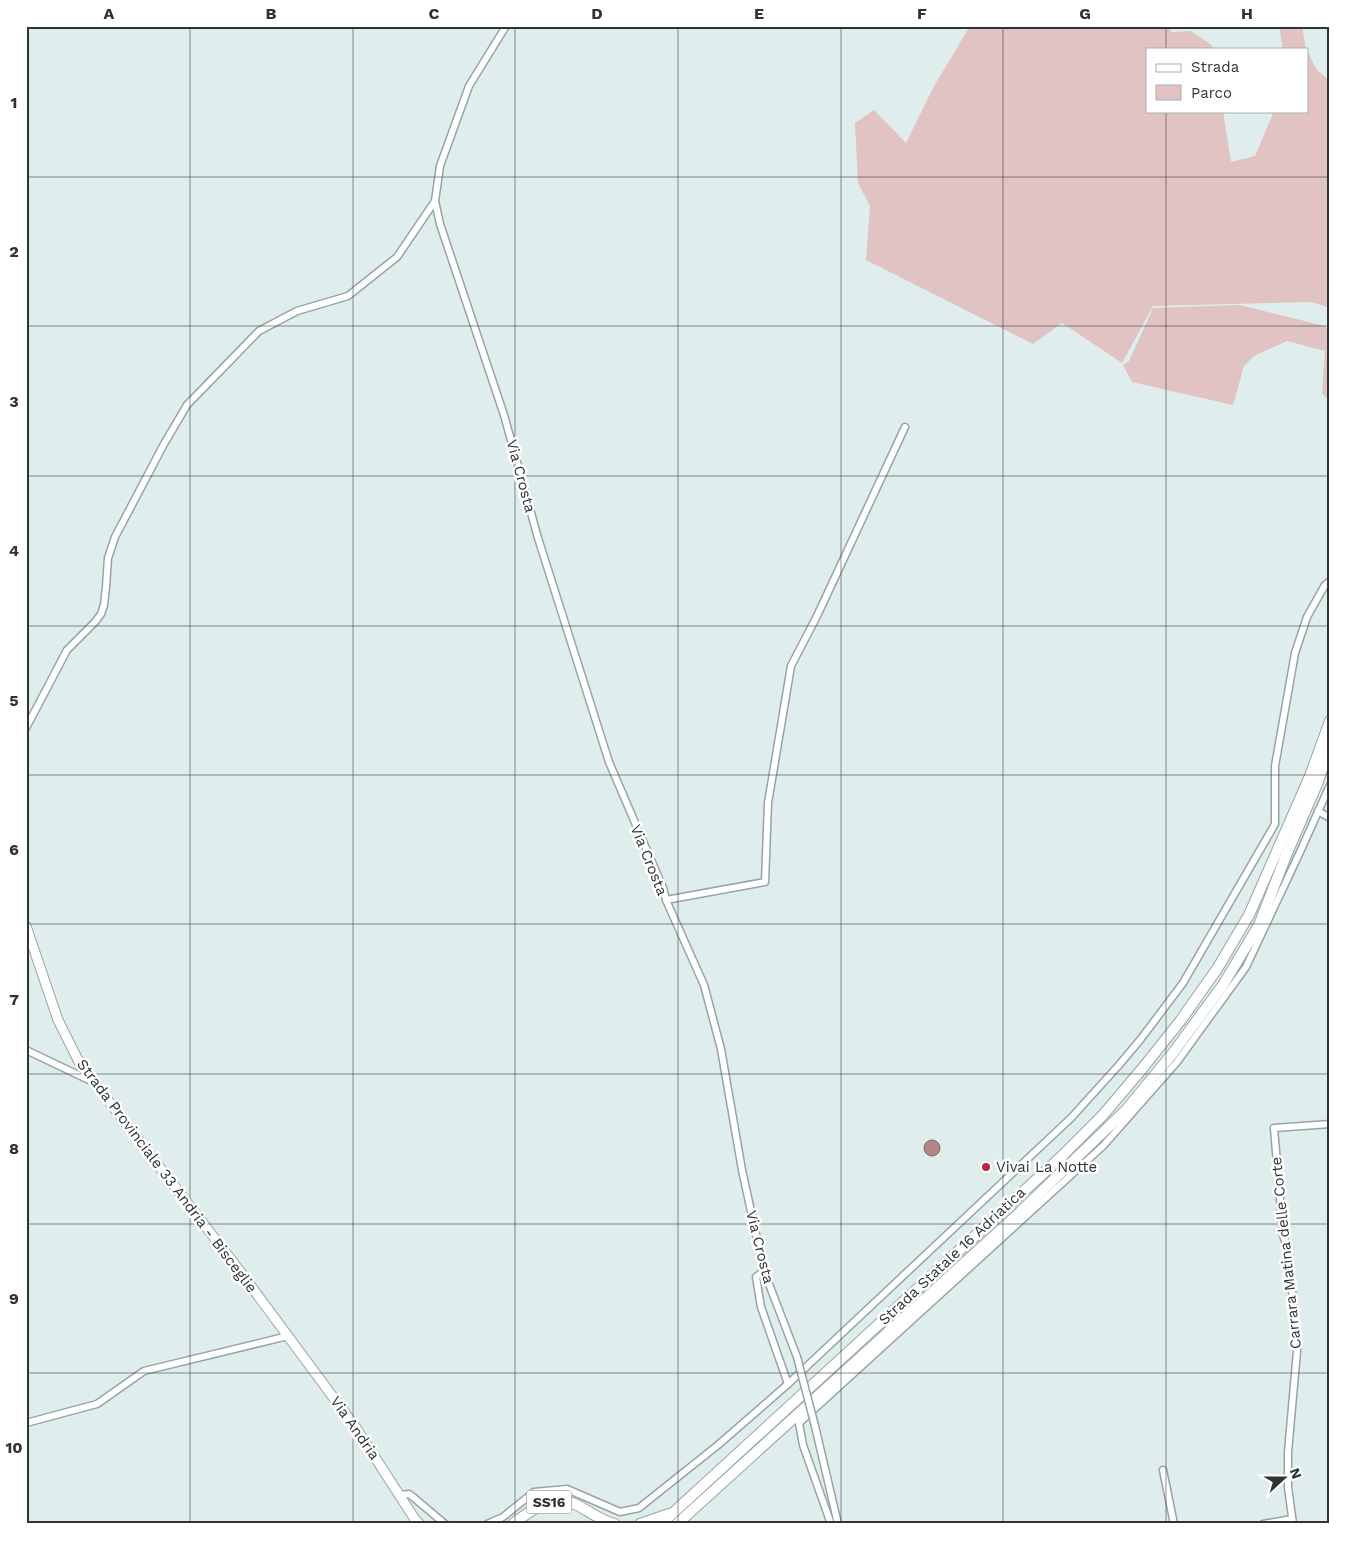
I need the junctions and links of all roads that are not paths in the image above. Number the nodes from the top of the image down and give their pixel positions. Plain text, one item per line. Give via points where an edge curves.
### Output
1 (506, 26) edge
2 (435, 201) junction
3 (905, 427) dead end
4 (1330, 581) edge
5 (1330, 721) edge
6 (26, 728) edge
7 (1330, 748) edge
8 (1330, 785) edge
9 (1318, 811) junction
10 (1330, 818) edge
11 (666, 900) junction
12 (26, 926) edge
13 (26, 1050) edge
14 (91, 1081) junction
15 (1330, 1124) edge
16 (764, 1271) junction
17 (288, 1336) junction
18 (788, 1384) junction
19 (26, 1423) edge
20 (1163, 1470) dead end
21 (400, 1495) junction
22 (674, 1512) junction
23 (590, 1513) junction
24 (1293, 1521) edge
25 (418, 1524) edge
26 (445, 1524) edge
27 (487, 1524) edge
28 (513, 1524) edge
29 (595, 1524) edge
30 (615, 1524) edge
31 (640, 1524) edge
32 (661, 1524) edge
33 (677, 1524) edge
34 (831, 1524) edge
35 (838, 1524) edge
36 (1174, 1524) edge
37 (1263, 1524) edge

1 - 2 street via 469,86 440,166
2 - 6 street via 397,257 348,296 297,311 259,332 187,405 115,537 108,558 101,614 68,650
2 - 11 street, Via Crosta via 504,415 538,538 609,762
3 - 11 street via 791,666 768,803 765,882
4 - 18 street via 1307,618 1295,653 1275,766 1275,824 1184,983 1140,1040 1071,1118
5 - 22 highway, Strada Statale 16 Adriatica via 1310,776 1249,915 1217,969 1142,1069 1060,1158
7 - 33 highway, Strada Statale 16 Adriatica via 1259,925 1223,985 1126,1110 1016,1216
8 - 9 street
9 - 10 street
9 - 34 street via 1246,967 1177,1062 1104,1146 799,1423 803,1445
11 - 16 street, Via Crosta via 704,985 721,1049
12 - 14 main road, Strada Provinciale 33 Andria - Bisceglie via 58,1020
13 - 14 street
14 - 17 main road, Strada Provinciale 33 Andria - Bisceglie
15 - 24 street, Carrara Matina delle Corte via 1274,1128 1297,1351 1288,1452 1288,1488
16 - 18 street via 756,1277 761,1307
16 - 35 street, Via Crosta, bridge via 797,1357
17 - 19 street via 144,1371 97,1404
17 - 21 main road, Via Andria via 356,1428
18 - 27 street via 639,1508 620,1512 567,1489 534,1492 502,1517
20 - 36 street
21 - 25 main road, Via Andria
21 - 26 street via 409,1494
22 - 31 highway
22 - 32 highway, Strada Statale 16 Adriatica
23 - 28 highway, SS16 via 575,1504 550,1502 533,1508
23 - 29 highway, SS16
23 - 30 highway, SS16
24 - 37 street

